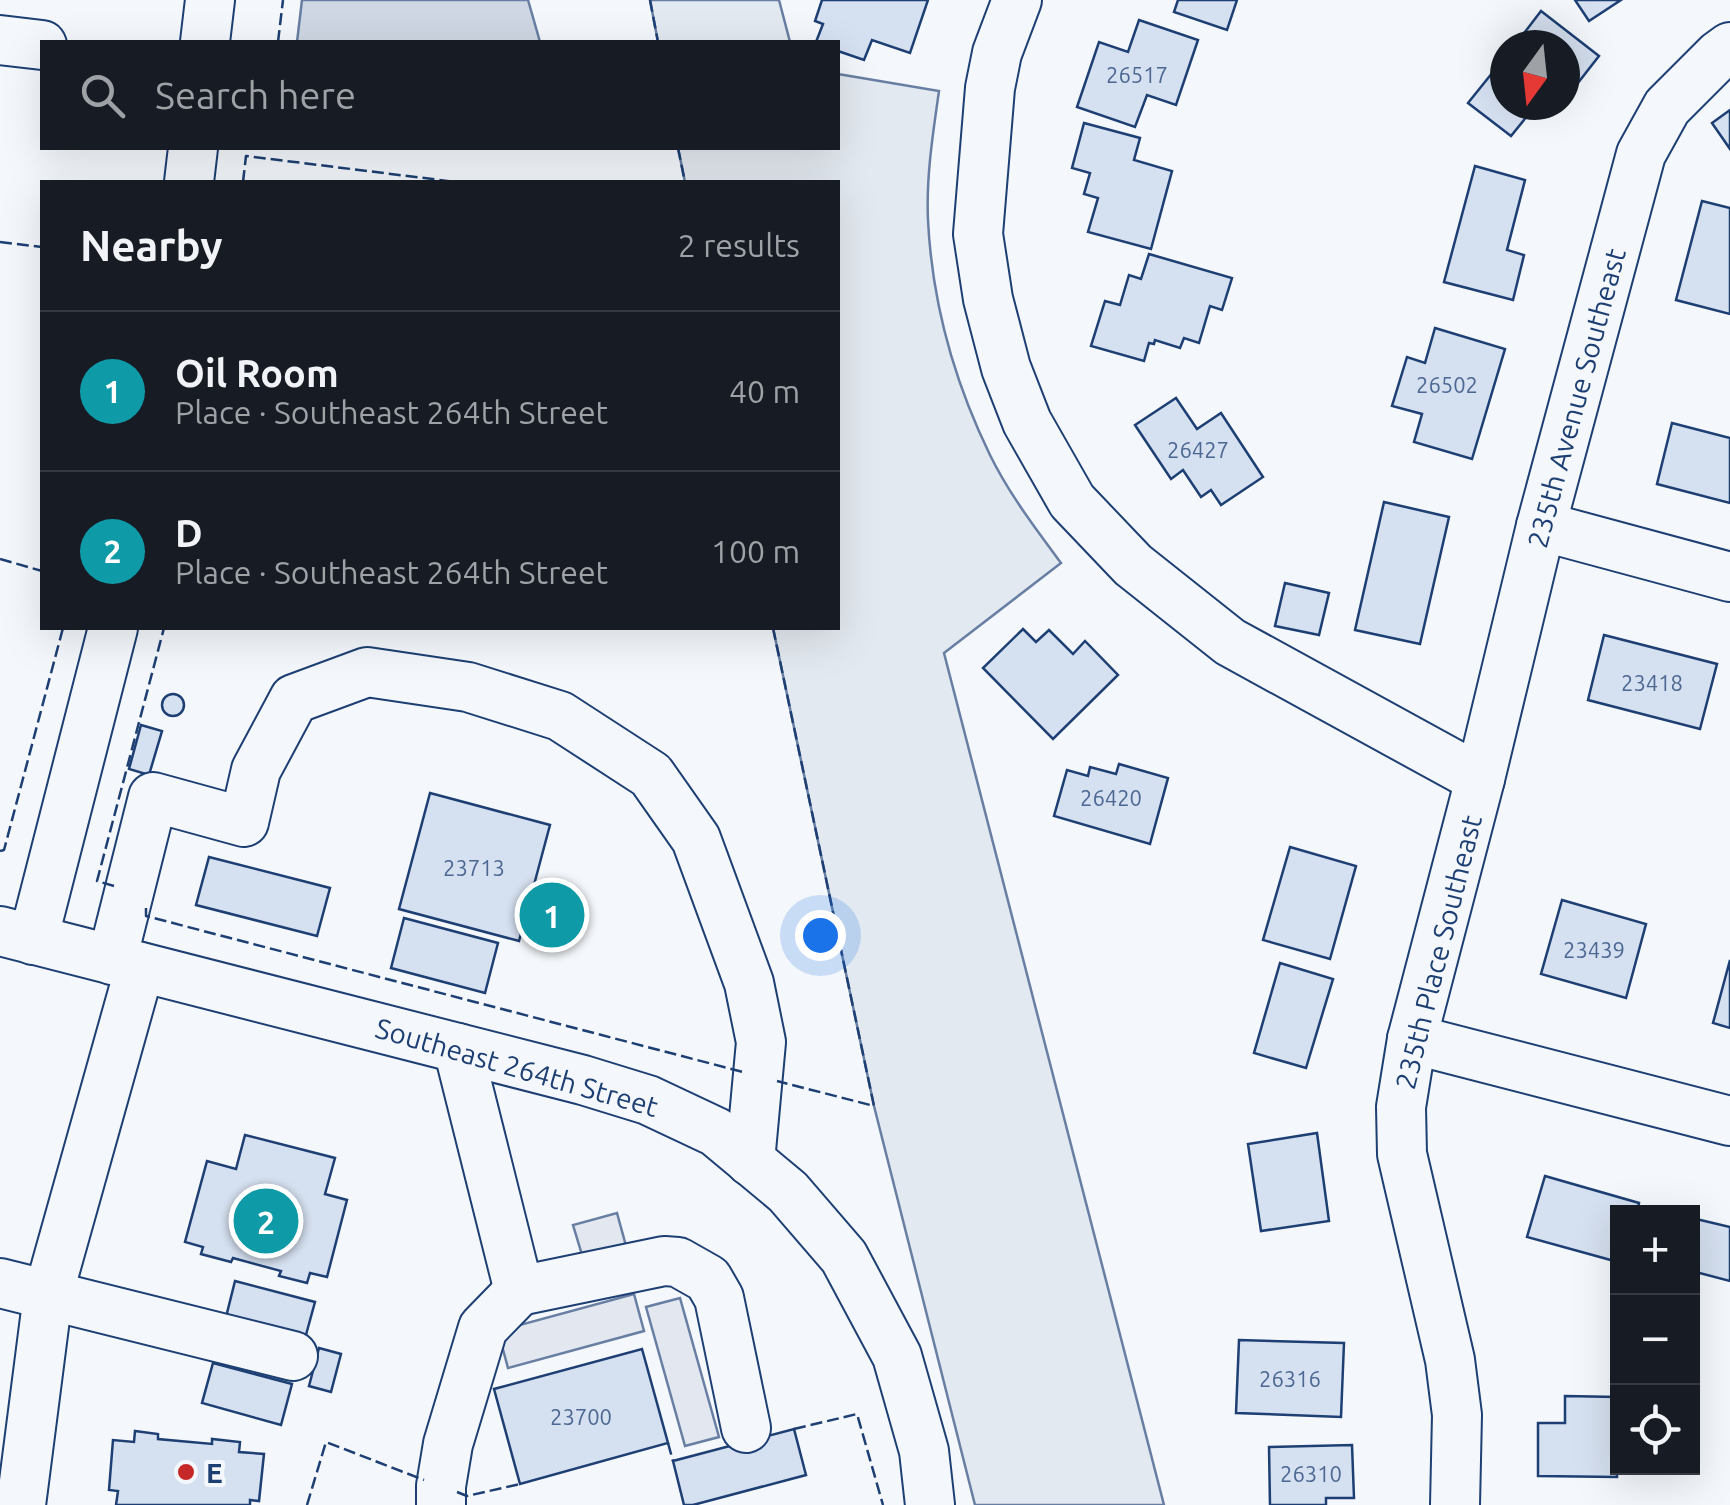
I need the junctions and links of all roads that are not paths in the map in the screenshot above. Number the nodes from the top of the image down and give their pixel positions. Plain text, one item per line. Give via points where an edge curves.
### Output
1 (210, 0) edge
2 (1017, 0) edge
3 (0, 40) edge
4 (206, 40) edge
5 (40, 45) edge
6 (1730, 47) edge
7 (193, 150) edge
8 (189, 180) edge
9 (1541, 526) junction
10 (1730, 577) edge
11 (112, 630) edge
12 (1480, 779) junction
13 (16, 936) edge
14 (126, 964) junction
15 (1412, 1038) junction
16 (458, 1048) junction
17 (1730, 1120) edge
18 (750, 1160) junction
19 (0, 1284) edge
20 (519, 1291) junction
21 (48, 1295) junction
22 (293, 1356) dead end
23 (746, 1428) dead end
24 (22, 1505) edge
25 (441, 1505) edge
26 (930, 1505) edge
27 (1455, 1505) edge

1 - 4 street
2 - 12 street via 990,88 978,234 1006,368 1027,422 1072,501 1133,565 1230,642
3 - 5 street
6 - 9 street, 235th Avenue Southeast via 1667,106 1641,154
7 - 8 street
9 - 10 street
9 - 12 street, 235th Avenue Southeast
11 - 13 street
12 - 15 street, 235th Place Southeast
13 - 14 street, Southeast 264th Street
14 - 16 street, Southeast 264th Street
14 - 18 street via 153,797 244,822 256,770 294,700 367,672 468,688 542,710 651,775 696,839 749,984 761,1042
14 - 21 street
15 - 17 street
15 - 27 street, 235th Place Southeast via 1400,1107 1402,1154 1450,1360 1457,1415
16 - 18 street, Southeast 264th Street via 648,1100 716,1132
16 - 20 street
18 - 26 street, Southeast 264th Street via 788,1192 844,1257 897,1356 924,1451
19 - 21 street
20 - 23 street via 664,1261 708,1279 720,1298
20 - 25 street via 483,1328 448,1444
21 - 22 street
21 - 24 street

